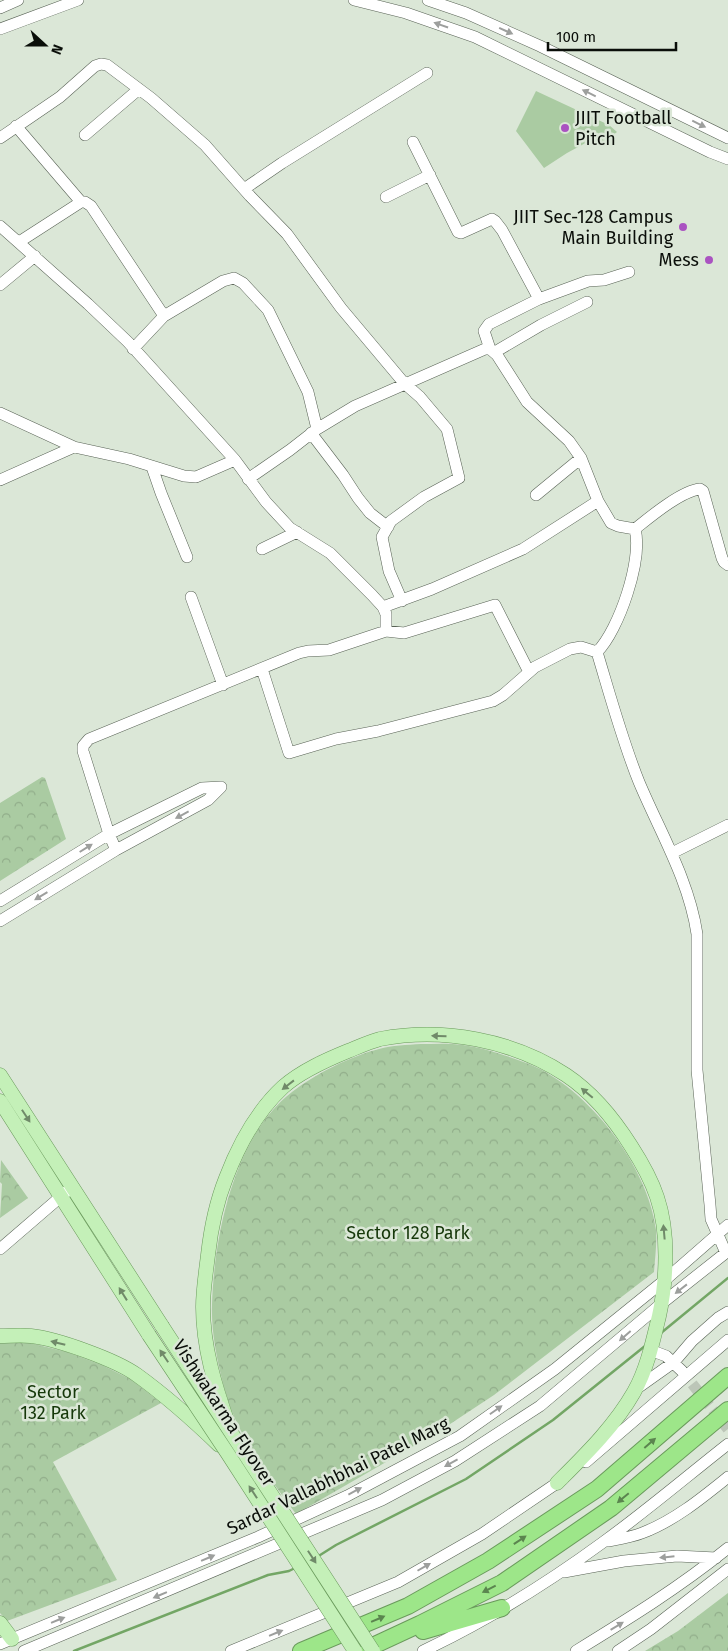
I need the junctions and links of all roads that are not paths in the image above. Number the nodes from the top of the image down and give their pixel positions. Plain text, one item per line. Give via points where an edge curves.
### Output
1 (18, 0) edge
2 (78, 0) edge
3 (354, 0) edge
4 (428, 0) edge
5 (0, 8) edge
6 (0, 29) edge
7 (553, 52) junction
8 (546, 71) junction
9 (427, 73) dead end
10 (139, 90) junction
11 (16, 126) junction
12 (85, 135) dead end
13 (0, 138) edge
14 (728, 138) edge
15 (413, 142) dead end
16 (728, 158) edge
17 (430, 175) junction
18 (244, 190) junction
19 (386, 197) dead end
20 (81, 202) junction
21 (0, 226) edge
22 (19, 242) junction
23 (35, 256) junction
24 (629, 272) dead end
25 (0, 286) edge
26 (539, 300) junction
27 (587, 302) dead end
28 (164, 316) junction
29 (133, 349) junction
30 (492, 350) junction
31 (404, 383) junction
32 (0, 413) edge
33 (314, 431) junction
34 (74, 447) junction
35 (581, 458) junction
36 (235, 460) junction
37 (152, 466) junction
38 (248, 479) junction
39 (0, 480) edge
40 (536, 495) dead end
41 (598, 501) junction
42 (388, 527) junction
43 (635, 529) junction
44 (297, 532) junction
45 (262, 549) dead end
46 (187, 557) dead end
47 (728, 565) edge
48 (192, 598) dead end
49 (402, 601) junction
50 (383, 607) junction
51 (386, 631) junction
52 (597, 652) junction
53 (262, 669) junction
54 (529, 672) junction
55 (224, 685) junction
56 (728, 825) edge
57 (109, 834) junction
58 (116, 850) junction
59 (672, 853) junction
60 (0, 901) edge
61 (0, 921) edge
62 (0, 1075) edge
63 (0, 1101) edge
64 (72, 1187) junction
65 (61, 1196) junction
66 (728, 1225) edge
67 (717, 1234) junction
68 (0, 1249) edge
69 (727, 1252) edge
70 (664, 1280) junction
71 (661, 1304) junction
72 (728, 1312) edge
73 (0, 1336) edge
74 (728, 1340) edge
75 (650, 1349) junction
76 (674, 1362) junction
77 (682, 1371) tunnel mouth
78 (728, 1376) edge
79 (636, 1389) junction
80 (728, 1410) edge
81 (231, 1432) junction
82 (728, 1444) edge
83 (228, 1454) junction
84 (728, 1477) edge
85 (557, 1483) junction
86 (604, 1542) junction
87 (728, 1548) edge
88 (716, 1558) junction
89 (728, 1570) edge
90 (558, 1574) junction
91 (502, 1608) junction
92 (0, 1623) edge
93 (394, 1636) junction
94 (6, 1641) edge
95 (28, 1650) edge
96 (231, 1651) edge
97 (301, 1651) edge
98 (355, 1651) edge
99 (362, 1651) edge
100 (373, 1651) edge
101 (423, 1651) edge
102 (576, 1651) edge
103 (618, 1651) edge

1 - 5 street
2 - 6 street
8 -> 3 street via 476,37 406,13
4 -> 7 street via 466,12
7 - 8 street
7 -> 14 street
16 -> 8 street
9 - 18 street
10 - 11 street via 107,65 101,64
10 - 12 street
10 - 18 street via 205,145
11 - 13 street
11 - 20 street
15 - 17 street
17 - 19 street
17 - 26 street via 458,232 495,220
18 - 31 street via 287,234 341,308
20 - 22 street
20 - 28 street via 91,206
21 - 22 street
22 - 23 street
23 - 25 street
23 - 29 street
24 - 26 street via 588,281
26 - 30 street via 486,327 484,334
27 - 30 street
28 - 29 street
28 - 33 street via 224,281 234,278 243,283 268,310 308,392
29 - 36 street
30 - 31 street via 485,349
30 - 35 street via 527,402 569,441
31 - 33 street via 355,406
31 - 42 street via 447,429 459,478 424,497 391,521
32 - 34 street
33 - 38 street
33 - 42 street via 358,498
34 - 37 street
34 - 39 street
35 - 40 street
35 - 41 street
36 - 37 street via 196,476 184,476
36 - 38 street
37 - 46 street
38 - 44 street
41 - 43 street via 611,523
41 - 49 street via 522,549
42 - 49 street via 382,537 389,571
43 - 47 street via 658,510 700,489 724,562
43 - 52 street via 636,566 621,609
44 - 45 street
44 - 50 street via 340,561
48 - 55 street
49 - 50 street
50 - 51 street
51 - 53 street via 329,650 308,650
51 - 54 street via 404,633 495,605
52 - 54 street via 575,648
52 - 59 street via 639,782
53 - 54 street via 289,753 493,701
53 - 55 street
55 - 57 street via 85,742 84,751
56 - 59 street
57 - 58 street
57 -> 58 street via 202,788 220,787 208,800
60 -> 57 street
58 -> 61 street
59 - 67 street via 694,913 697,934 697,1070 710,1205
62 -> 64 main road, Vishwakarma Flyover
63 - 65 main road, Vishwakarma Flyover
64 - 65 street
64 - 81 main road, Vishwakarma Flyover, bridge
65 - 68 street
83 -> 65 main road, Vishwakarma Flyover, bridge
66 - 67 street, Sardar Vallabhbhai Patel Marg
67 - 69 street
67 - 70 street, Sardar Vallabhbhai Patel Marg
69 -> 71 street, Sardar Vallabhbhai Patel Marg
70 - 71 main road
70 -> 81 main road, bridge via 664,1230 658,1198 645,1168 624,1134 595,1099 567,1076 533,1056 464,1036 420,1035 378,1040 342,1054 285,1085 246,1133 221,1191 212,1222 203,1306 214,1381
94 -> 70 street, Sardar Vallabhbhai Patel Marg via 258,1537 346,1496 460,1436 555,1369
71 - 75 main road
71 -> 95 street, Sardar Vallabhbhai Patel Marg via 540,1406 447,1465 382,1500
72 - 76 street via 692,1341
83 -> 73 main road, bridge via 136,1374 69,1346 31,1336
74 - 85 street
75 - 76 street
75 - 79 main road
76 - 77 street
76 - 79 street
97 -> 78 highway via 408,1606 488,1561 596,1489
79 - 85 main road via 595,1445
80 -> 93 highway via 611,1508 510,1577
81 -> 100 main road, Vishwakarma Flyover, bridge
82 - 86 street
98 -> 83 main road, Vishwakarma Flyover, bridge
84 - 86 street via 675,1517 642,1533
96 -> 85 street via 398,1582 482,1534
86 - 90 street
87 - 88 street
88 -> 90 street via 677,1556 597,1565
102 -> 88 street
89 - 103 street
90 - 91 street
91 - 93 highway
91 - 101 street
92 - 94 main road
93 - 99 highway

